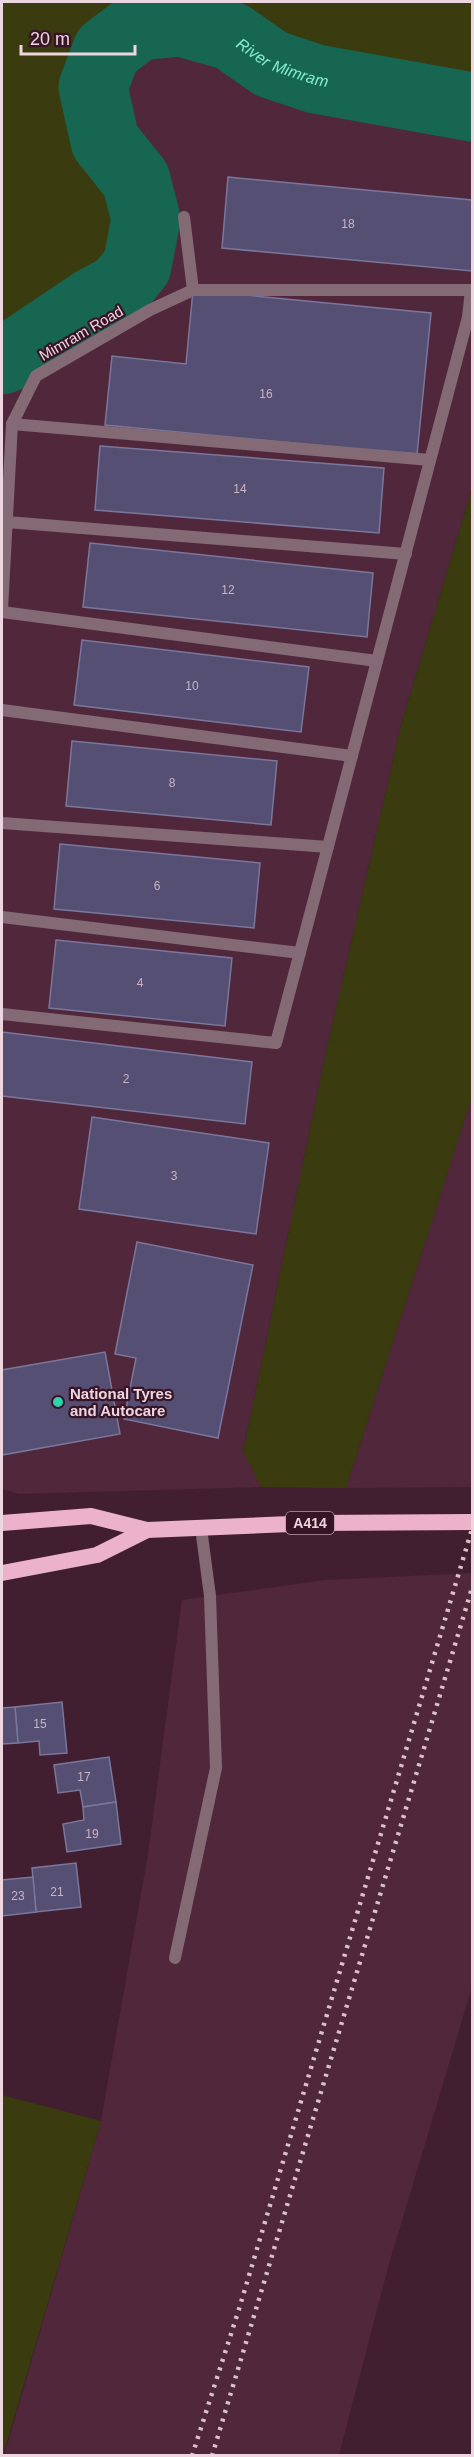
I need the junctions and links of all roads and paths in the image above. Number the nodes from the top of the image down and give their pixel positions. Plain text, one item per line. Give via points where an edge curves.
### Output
1 (184, 217) dead end
2 (193, 290) junction
3 (12, 424) junction
4 (430, 460) junction
5 (6, 522) junction
6 (406, 554) junction
7 (2, 611) edge
8 (377, 661) junction
9 (2, 710) edge
10 (352, 756) junction
11 (2, 823) edge
12 (328, 847) junction
13 (2, 917) edge
14 (300, 953) junction
15 (2, 1014) edge
16 (4, 1520) edge
17 (472, 1522) edge
18 (201, 1528) junction
19 (147, 1530) junction
20 (2, 1573) edge
21 (175, 1958) dead end

1 - 2 lane
2 - 3 lane, Mimram Road via 36,375
2 - 4 lane via 471,290 468,317
3 - 4 lane
3 - 5 lane, Mimram Road
4 - 6 lane
5 - 6 lane
5 - 7 lane, Mimram Road
6 - 8 lane
7 - 8 lane
8 - 10 lane
9 - 10 lane
10 - 12 lane
11 - 12 lane
12 - 14 lane
13 - 14 lane
14 - 15 lane via 276,1043
16 - 19 highway, A414 via 91,1516
17 - 18 highway, A414
18 - 19 highway, A414
18 - 21 lane via 210,1596 216,1768
19 - 20 highway, A414 via 97,1555

